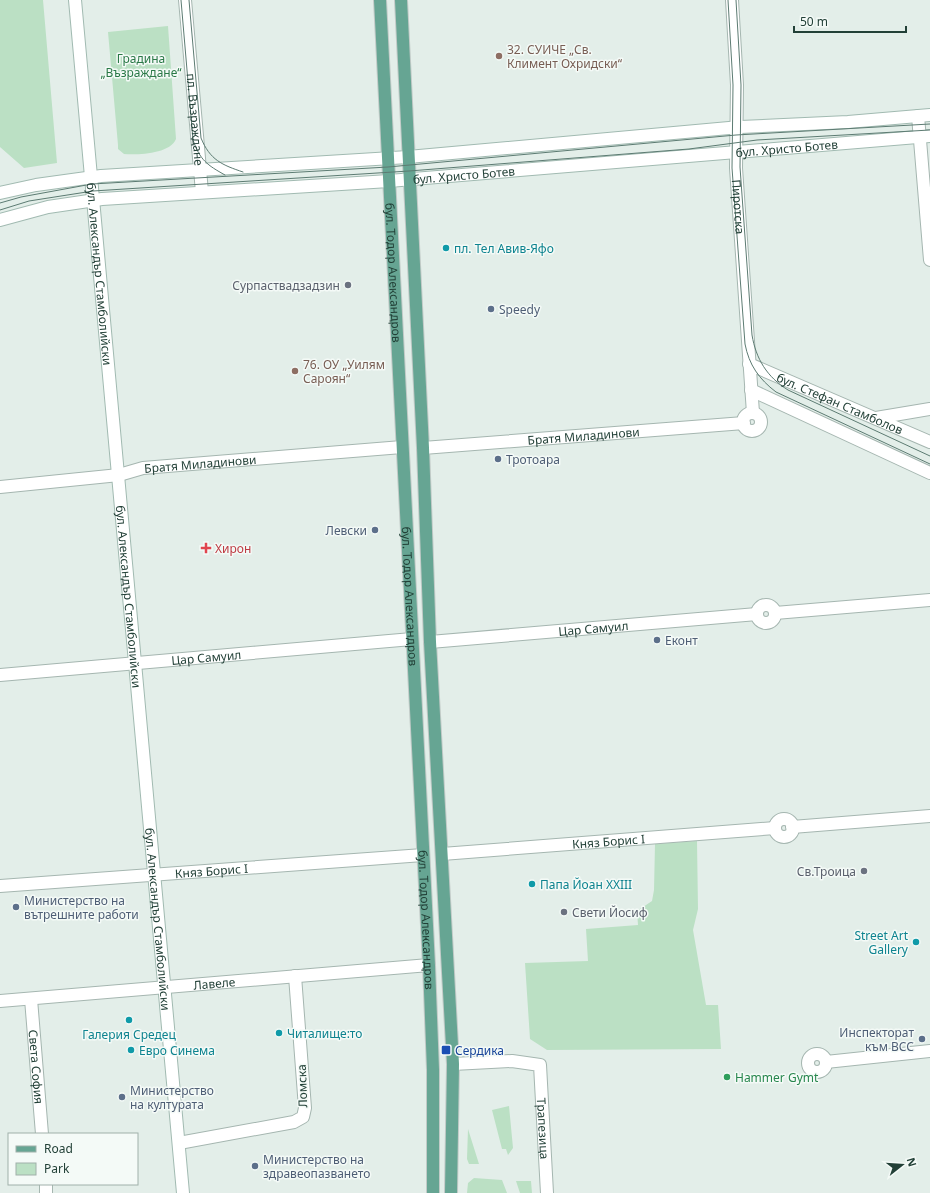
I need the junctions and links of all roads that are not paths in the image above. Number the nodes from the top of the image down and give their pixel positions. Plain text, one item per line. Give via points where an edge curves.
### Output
1 (75, 0) edge
2 (185, 0) edge
3 (380, 0) edge
4 (401, 0) edge
5 (732, 0) edge
6 (918, 116) junction
7 (930, 116) edge
8 (736, 128) junction
9 (925, 137) edge
10 (736, 152) junction
11 (408, 157) junction
12 (387, 158) junction
13 (200, 170) junction
14 (91, 177) junction
15 (409, 180) junction
16 (389, 182) junction
17 (202, 192) junction
18 (0, 193) edge
19 (94, 200) junction
20 (0, 220) edge
21 (930, 260) edge
22 (749, 364) junction
23 (752, 390) junction
24 (930, 409) edge
25 (876, 418) junction
26 (744, 423) joint
27 (930, 442) edge
28 (402, 447) junction
29 (423, 448) junction
30 (930, 473) edge
31 (119, 475) junction
32 (0, 487) edge
33 (930, 600) edge
34 (412, 639) junction
35 (430, 642) junction
36 (136, 664) junction
37 (0, 674) edge
38 (930, 816) edge
39 (442, 854) junction
40 (423, 855) junction
41 (155, 875) junction
42 (0, 886) edge
43 (429, 965) junction
44 (295, 976) junction
45 (165, 986) junction
46 (31, 999) junction
47 (0, 1001) edge
48 (930, 1051) edge
49 (826, 1062) dead end
50 (453, 1064) junction
51 (42, 1133) edge
52 (179, 1143) junction
53 (183, 1193) edge
54 (433, 1193) edge
55 (451, 1193) edge
56 (547, 1193) edge

1 - 14 street, бул. Александър Стамболийски
2 - 13 street, пл. Възраждане
3 - 12 main road, бул. Тодор Александров
4 - 11 main road, бул. Тодор Александров
5 - 8 street, Пиротска via 737,85
6 - 7 street, бул. Христо Ботев
6 - 8 street, бул. Христо Ботев
6 - 9 street
8 - 10 street, Пиротска
8 - 11 street, бул. Христо Ботев
9 - 10 street, бул. Христо Ботев
9 - 21 street
10 - 15 street, бул. Христо Ботев
10 - 22 street, Пиротска
11 - 12 street, бул. Христо Ботев
11 - 15 main road, бул. Тодор Александров
12 - 13 street, бул. Христо Ботев
12 - 16 main road, бул. Тодор Александров
13 - 14 street, бул. Христо Ботев
13 - 17 street, пл. Възраждане
14 - 18 street, бул. Христо Ботев
14 - 19 street, бул. Александър Стамболийски
15 - 16 street, бул. Христо Ботев
15 - 29 main road, бул. Тодор Александров
16 - 17 street, бул. Христо Ботев
16 - 28 main road, бул. Тодор Александров
17 - 19 street, бул. Христо Ботев
19 - 20 street, бул. Христо Ботев
19 - 31 street, бул. Александър Стамболийски
22 - 23 street, Пиротска
22 - 25 street, бул. Стефан Стамболов
23 - 26 street, Пиротска via 753,413 761,418 760,428 751,431
23 - 30 street
24 - 25 street
25 - 27 street, бул. Стефан Стамболов
26 - 29 street, Братя Миладинови
28 - 31 street, Братя Миладинови via 143,468
28 - 34 main road, бул. Тодор Александров
29 - 35 main road, бул. Тодор Александров
31 - 32 street, Братя Миладинови
31 - 36 street, бул. Александър Стамболийски
33 - 35 street, Цар Самуил via 774,613 770,606 765,605 760,607 757,614
34 - 36 street, Цар Самуил
34 - 40 main road, бул. Тодор Александров
35 - 39 main road, бул. Тодор Александров
36 - 37 street, Цар Самуил
36 - 41 street, бул. Александър Стамболийски
38 - 39 street, Княз Борис I via 792,827 790,835 784,837 779,836 775,828
39 - 50 main road, бул. Тодор Александров
40 - 41 street, Княз Борис I
40 - 43 main road, бул. Тодор Александров
41 - 42 street, Княз Борис I
41 - 45 street, бул. Александър Стамболийски
43 - 44 street, Лавеле
43 - 54 main road, бул. Тодор Александров via 433,1070
44 - 45 street, Лавеле
44 - 52 street, Ломска via 305,1108 303,1117 294,1122
45 - 46 street, Лавеле
45 - 52 street, бул. Александър Стамболийски
46 - 47 street, Лавеле
46 - 51 street, Света София
48 - 49 street
50 - 55 main road, бул. Тодор Александров
50 - 56 street, Трапезица via 512,1061 540,1065
52 - 53 street, бул. Александър Стамболийски

